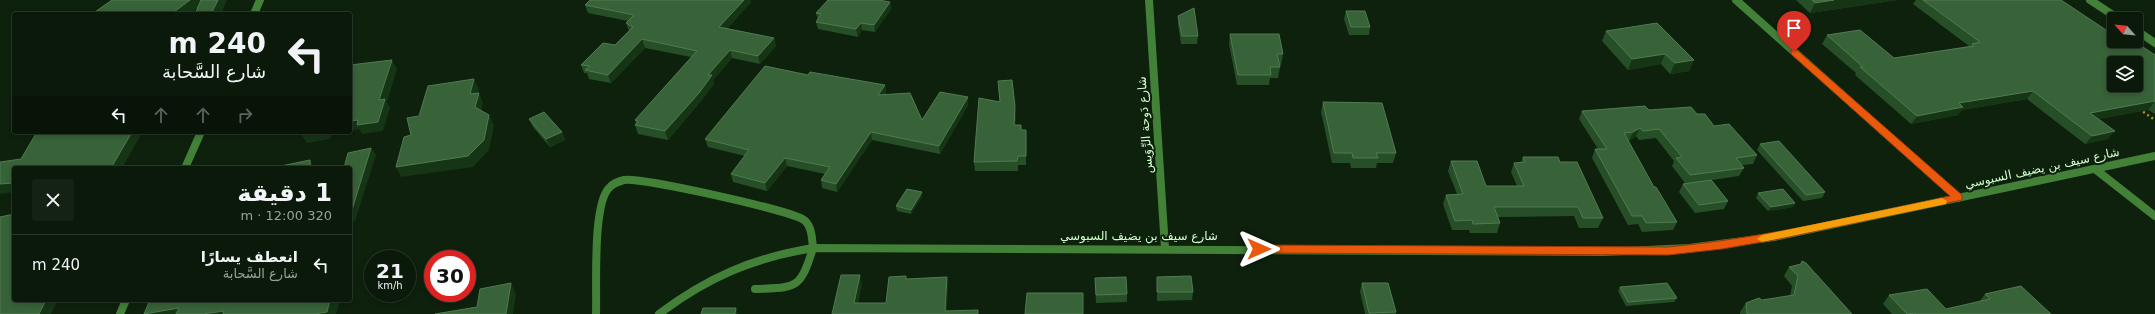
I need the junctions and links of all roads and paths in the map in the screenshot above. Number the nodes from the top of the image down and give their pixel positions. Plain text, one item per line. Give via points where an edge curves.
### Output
1 (260, 0) edge
2 (1149, 0) edge
3 (1736, 0) edge
4 (2090, 0) edge
5 (255, 12) edge
6 (2108, 12) edge
7 (2143, 35) edge
8 (2155, 43) edge
9 (2136, 106) edge
10 (2155, 120) edge
11 (200, 134) edge
12 (2155, 156) edge
13 (186, 166) edge
14 (2095, 169) junction
15 (1958, 198) junction
16 (2155, 216) edge
17 (812, 248) junction
18 (1165, 248) junction
19 (755, 289) dead end
20 (125, 302) edge
21 (120, 314) edge
22 (596, 314) edge
23 (659, 314) edge

1 - 5 street
2 - 18 street, شارع دَوحة الرِّوَيس
3 - 15 street
4 - 6 street
7 - 8 street
9 - 10 path
11 - 13 street
12 - 14 street, شارع سيف بن يضيف السبوسي
14 - 15 street, شارع سيف بن يضيف السبوسي
14 - 16 street
15 - 18 street, شارع سيف بن يضيف السبوسي via 1774,237 1722,246 1668,251
17 - 18 street, شارع سيف بن يضيف السبوسي
17 - 19 street via 804,276 798,284 790,287
17 - 22 street via 810,227 804,220 782,211 652,182 624,180 611,186 604,193 598,213
17 - 23 street, شارع سيف بن يضيف السبوسي via 745,262 682,295
20 - 21 street

